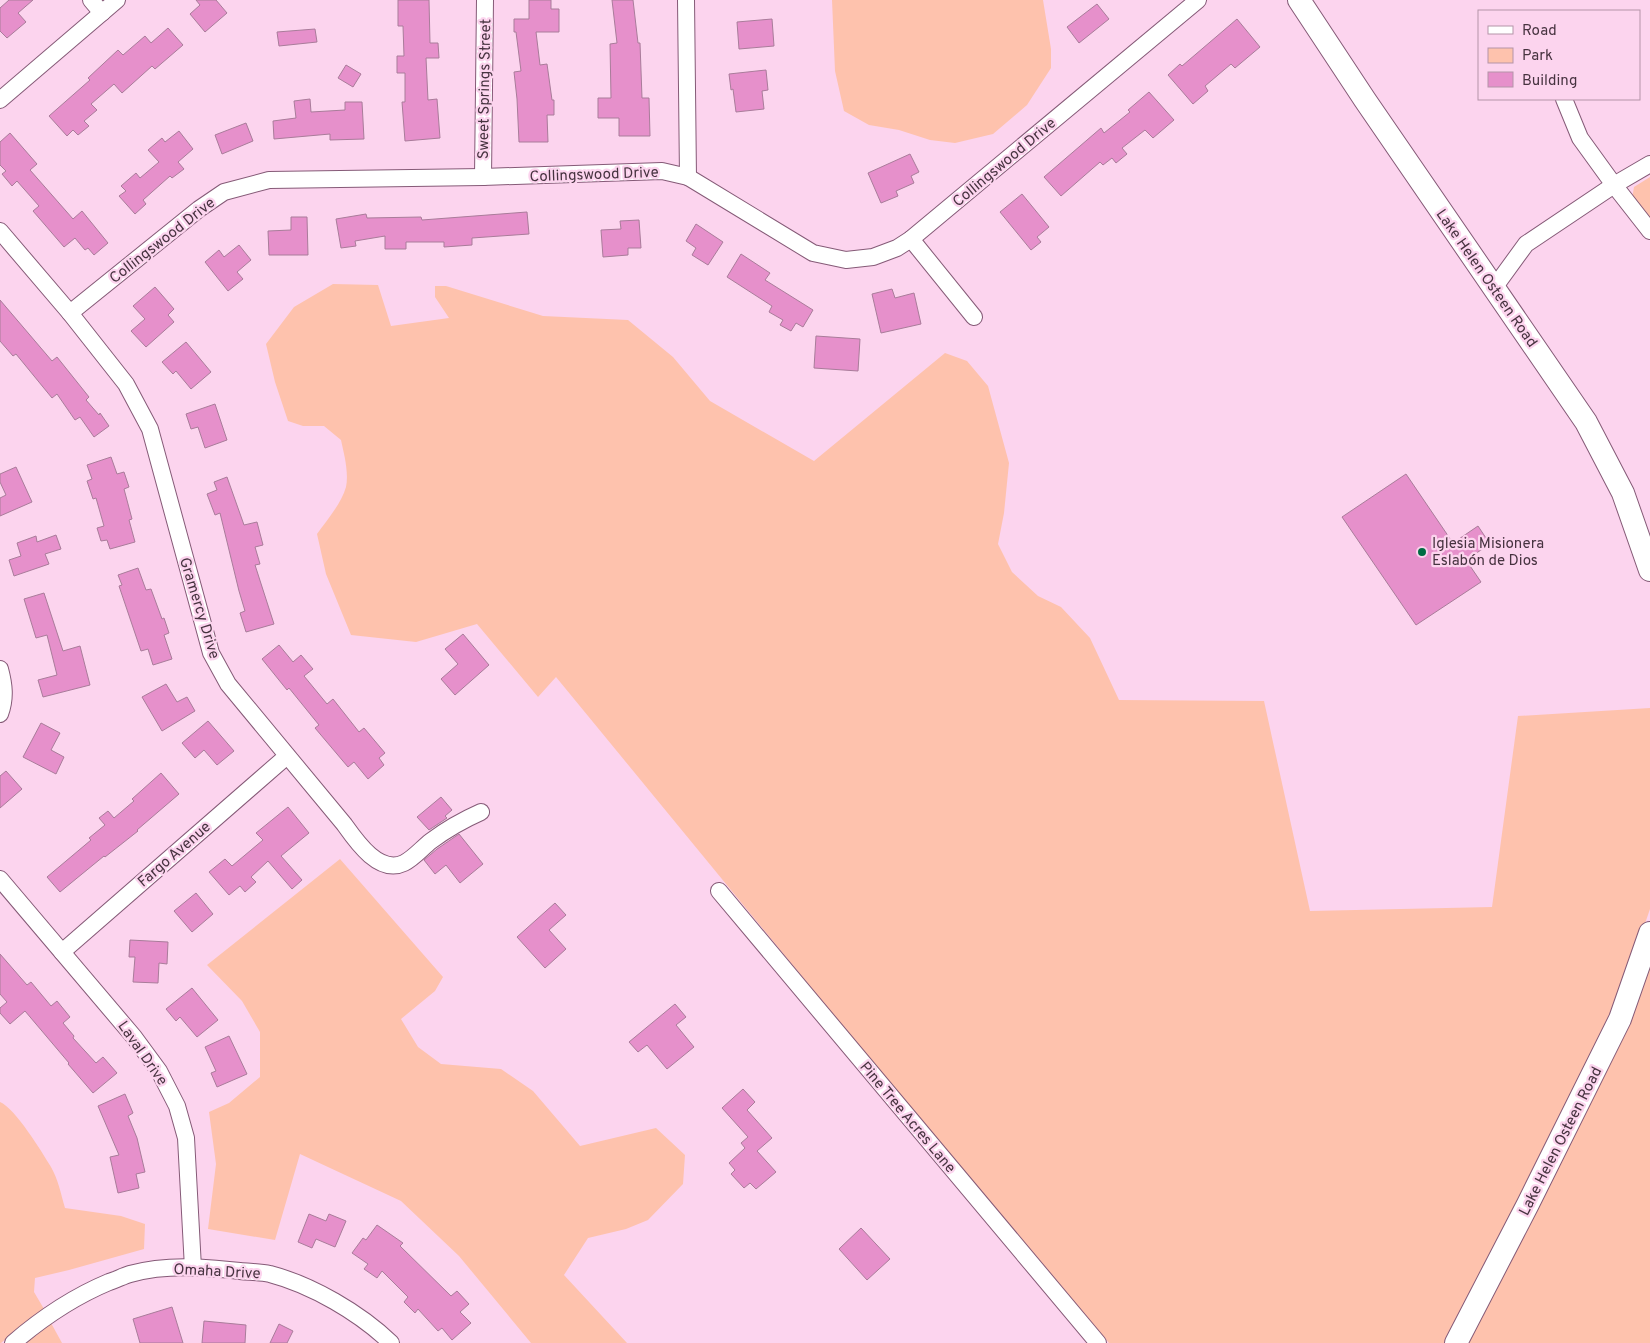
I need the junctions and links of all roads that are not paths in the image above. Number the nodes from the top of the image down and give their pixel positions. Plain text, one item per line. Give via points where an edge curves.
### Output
1 (91, 0) edge
2 (117, 0) edge
3 (485, 0) edge
4 (686, 0) edge
5 (1198, 0) edge
6 (1299, 0) edge
7 (102, 13) junction
8 (0, 100) edge
9 (1564, 100) edge
10 (1650, 164) edge
11 (482, 177) junction
12 (688, 177) junction
13 (1614, 185) junction
14 (0, 231) edge
15 (1650, 231) edge
16 (911, 239) junction
17 (1494, 288) junction
18 (70, 313) junction
19 (974, 317) dead end
20 (1650, 570) edge
21 (0, 669) edge
22 (0, 714) edge
23 (287, 756) junction
24 (481, 812) dead end
25 (0, 879) edge
26 (719, 891) dead end
27 (1650, 933) edge
28 (62, 952) junction
29 (193, 1268) junction
30 (13, 1343) edge
31 (391, 1343) edge
32 (1098, 1343) edge
33 (1456, 1343) edge

1 - 7 street
2 - 7 street
3 - 11 street, Sweet Springs Street
4 - 12 street
5 - 16 street, Collingswood Drive
6 - 17 street, Lake Helen Osteen Road
7 - 8 street
9 - 13 street via 1580,138
10 - 13 street
11 - 12 street, Collingswood Drive via 662,171
11 - 18 street, Collingswood Drive via 269,180 224,192
12 - 16 street, Collingswood Drive via 813,253 846,260 872,257
13 - 15 street
13 - 17 street via 1526,244
14 - 18 street, Gramercy Drive
16 - 19 street
17 - 20 street, Lake Helen Osteen Road via 1586,422 1623,493
18 - 23 street, Gramercy Drive via 126,384 150,429 211,653 228,684
21 - 22 street via 4,685
23 - 24 street, Gramercy Drive via 360,847 389,865 403,864 454,825
23 - 28 street, Fargo Avenue
25 - 28 street, Laval Drive
26 - 32 street, Pine Tree Acres Lane
27 - 33 street, Lake Helen Osteen Road via 1620,1019
28 - 29 street, Laval Drive via 134,1037 159,1071 177,1106 186,1138
29 - 30 street, Omaha Drive via 169,1267 129,1274 89,1290 37,1322
29 - 31 street, Omaha Drive via 269,1274 301,1285 337,1303

